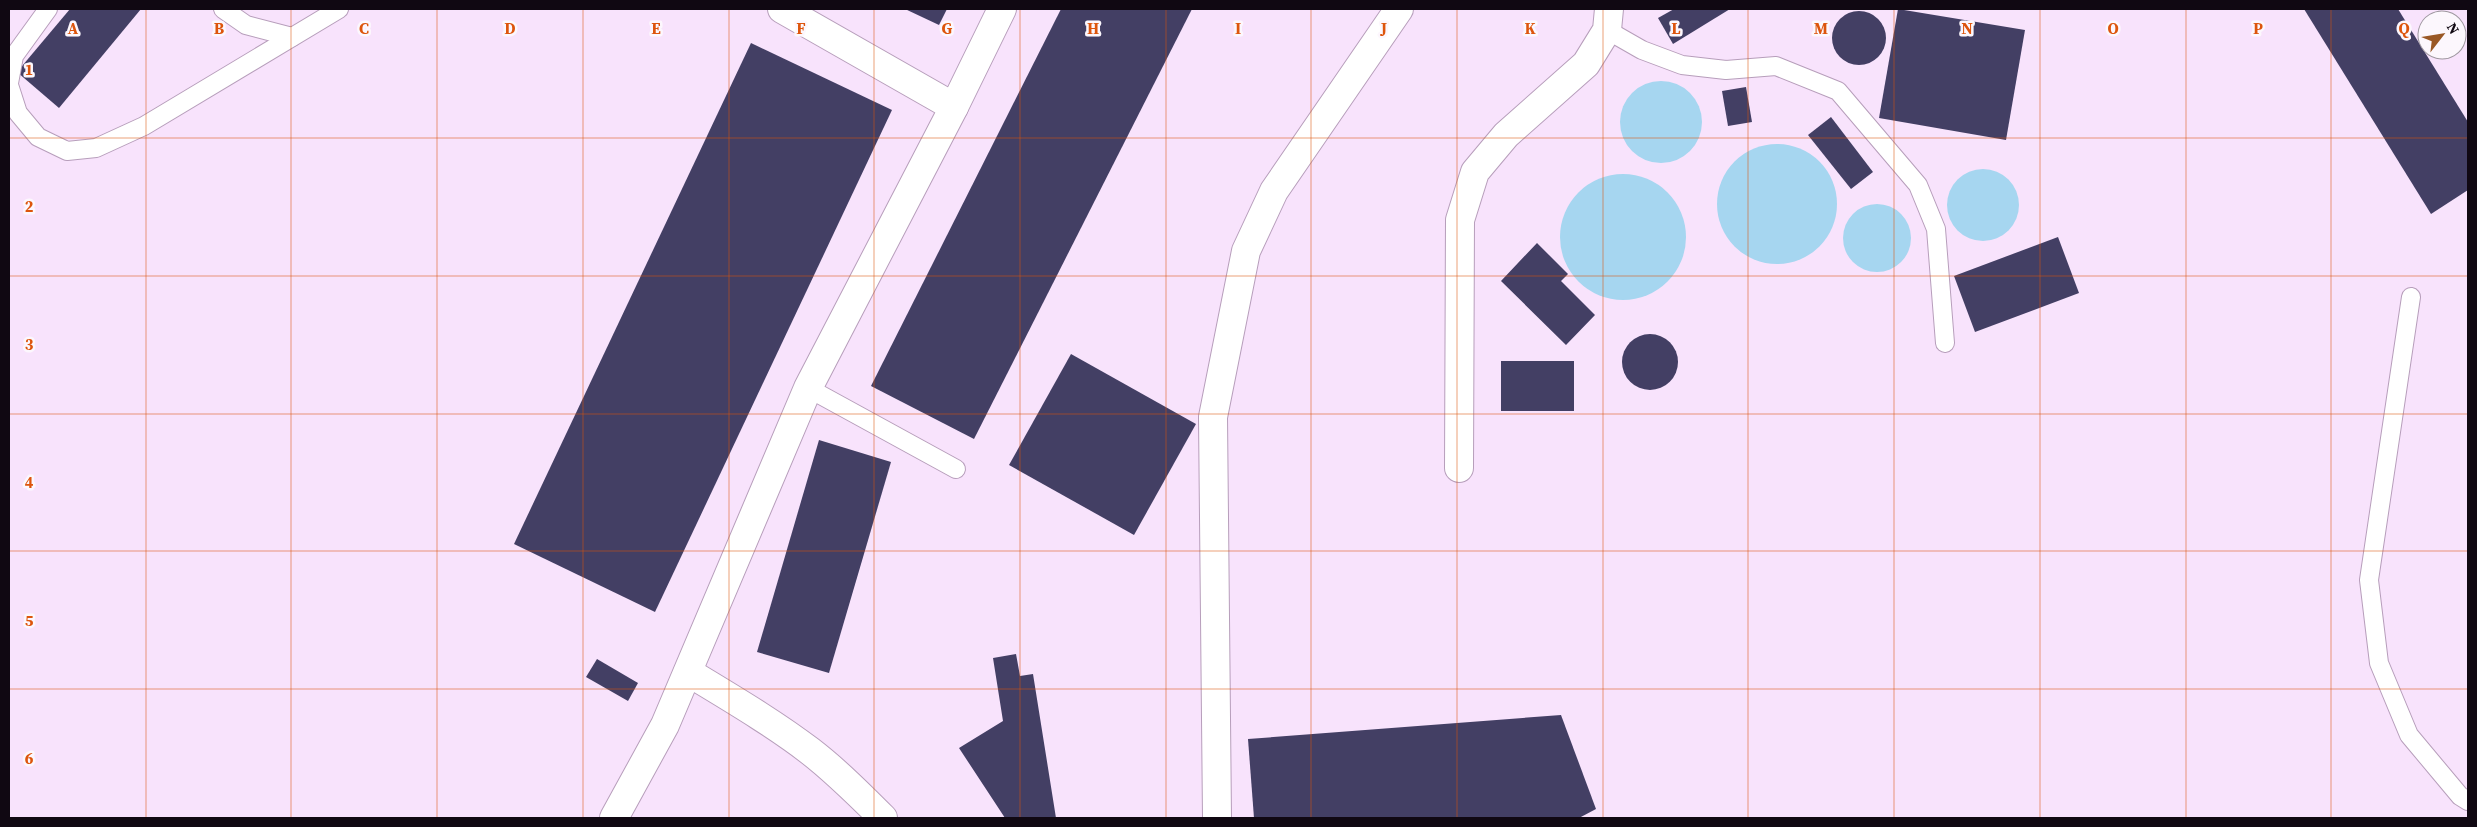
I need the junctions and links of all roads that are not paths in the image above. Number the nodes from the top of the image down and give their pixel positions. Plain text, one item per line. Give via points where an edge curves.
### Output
1 (48, 9) edge
2 (223, 9) edge
3 (339, 9) edge
4 (782, 9) edge
5 (1002, 9) edge
6 (1399, 9) edge
7 (1608, 19) edge
8 (292, 37) junction
9 (9, 84) edge
10 (954, 107) junction
11 (2411, 297) dead end
12 (1945, 343) dead end
13 (808, 388) junction
14 (1459, 468) dead end
15 (956, 469) dead end
16 (688, 672) junction
17 (2468, 801) edge
18 (614, 818) edge
19 (883, 818) edge
20 (1217, 818) edge

1 - 9 lane via 14,56
2 - 8 lane via 246,25
3 - 8 lane
4 - 10 street
5 - 10 street
6 - 20 street via 1274,191 1246,251 1214,417
7 - 12 lane via 1642,50 1682,65 1726,70 1776,66 1838,91 1918,184 1936,229
7 - 14 street via 1586,64 1506,135 1475,172 1460,220
8 - 9 lane via 144,126 96,148 67,151 38,137 18,113
10 - 13 street
11 - 17 lane via 2370,580 2374,626 2379,662 2408,735 2460,796
13 - 15 lane
13 - 16 street
16 - 18 street via 665,725
16 - 19 street via 767,720 810,752 854,788

